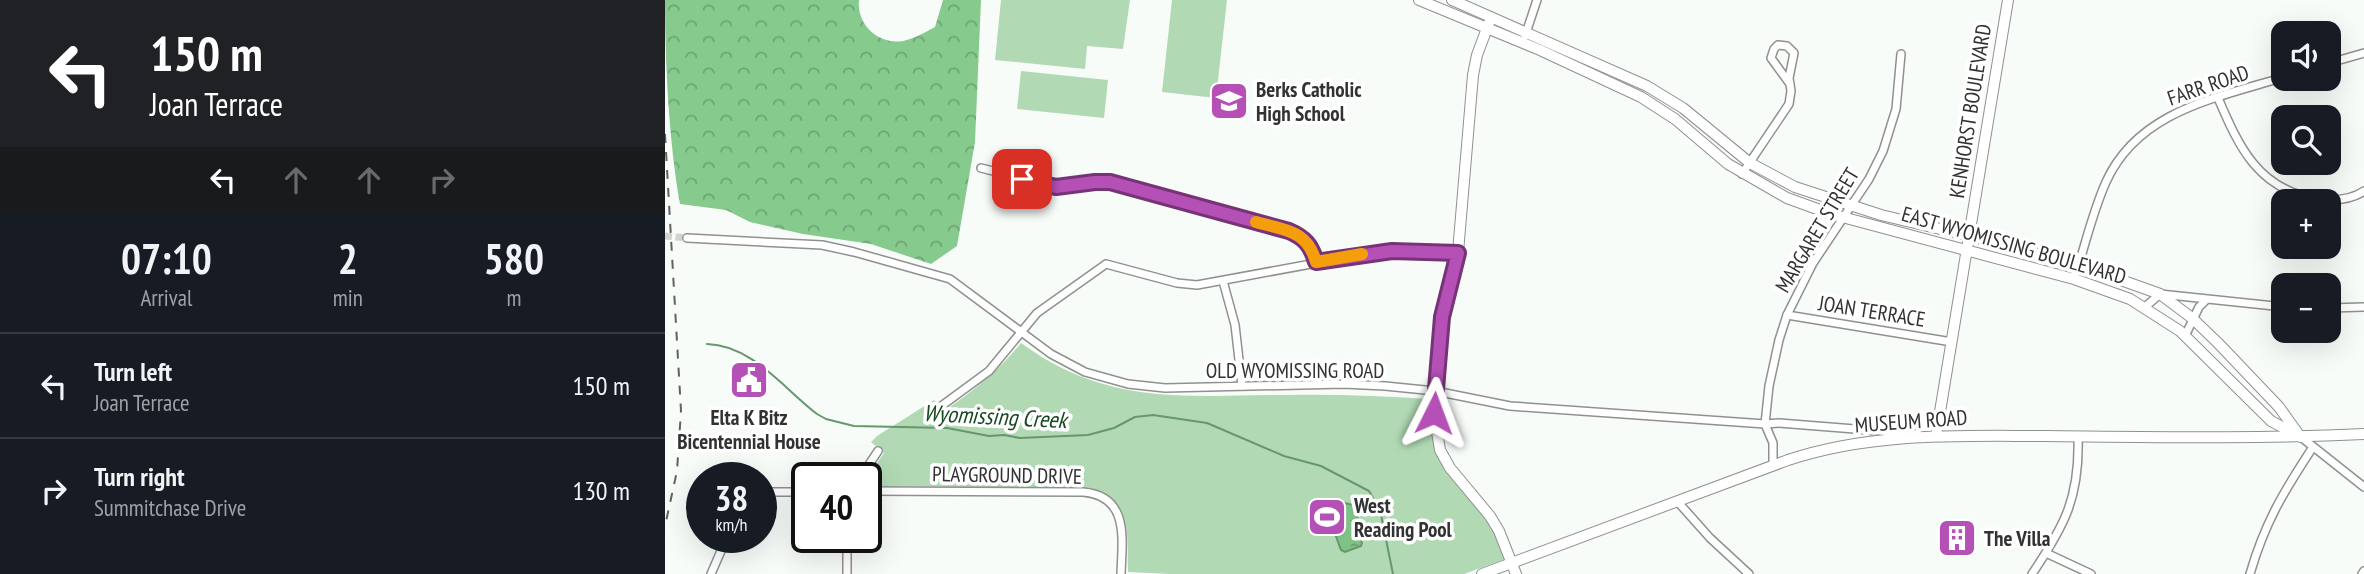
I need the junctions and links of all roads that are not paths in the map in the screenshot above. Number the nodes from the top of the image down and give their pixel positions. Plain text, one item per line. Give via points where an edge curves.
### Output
1 (1419, 0) edge
2 (1452, 0) edge
3 (1538, 0) edge
4 (2008, 0) edge
5 (1492, 17) junction
6 (1487, 28) junction
7 (1527, 32) junction
8 (1522, 43) junction
9 (2364, 53) edge
10 (1901, 54) dead end
11 (2341, 60) edge
12 (2271, 82) edge
13 (1790, 84) junction
14 (2218, 98) junction
15 (1749, 163) junction
16 (981, 168) dead end
17 (1742, 174) junction
18 (2364, 191) edge
19 (1850, 205) junction
20 (1843, 216) junction
21 (1970, 236) junction
22 (687, 238) tunnel mouth
23 (1968, 248) junction
24 (1458, 253) junction
25 (1316, 262) junction
26 (2079, 265) junction
27 (2074, 279) junction
28 (1223, 281) junction
29 (2160, 294) junction
30 (2206, 300) junction
31 (2271, 306) edge
32 (2145, 307) junction
33 (2364, 307) edge
34 (2341, 308) edge
35 (1787, 315) junction
36 (2193, 320) junction
37 (1021, 333) junction
38 (2185, 336) junction
39 (1952, 342) junction
40 (1242, 386) junction
41 (1435, 391) junction
42 (940, 407) dead end
43 (1765, 424) junction
44 (2364, 434) edge
45 (1936, 436) junction
46 (2078, 436) junction
47 (2301, 437) junction
48 (2313, 447) junction
49 (878, 452) dead end
50 (871, 462) edge
51 (1773, 466) junction
52 (2364, 486) edge
53 (882, 491) edge
54 (1677, 501) junction
55 (720, 553) edge
56 (847, 553) edge
57 (2046, 553) junction
58 (1515, 569) edge
59 (711, 574) edge
60 (846, 574) edge
61 (1121, 574) edge
62 (1482, 574) edge
63 (1749, 574) edge
64 (2032, 574) edge
65 (2091, 574) edge
66 (2250, 574) edge

1 - 6 street, EAST WYOMISSING BOULEVARD
2 - 5 street, EAST WYOMISSING BOULEVARD
3 - 7 street
4 - 21 street, KENHORST BOULEVARD
5 - 6 street
5 - 7 street, EAST WYOMISSING BOULEVARD
6 - 8 street, EAST WYOMISSING BOULEVARD
6 - 24 street via 1473,75
7 - 8 street
7 - 15 street, EAST WYOMISSING BOULEVARD via 1647,86 1683,108
8 - 17 street, EAST WYOMISSING BOULEVARD via 1641,97
9 - 11 street
10 - 19 street, MARGARET STREET via 1896,110 1888,138 1873,172
12 - 14 street, FARR ROAD
13 - 13 street via 1794,53 1787,46 1778,46 1771,58
13 - 15 street via 1786,108
14 - 18 street via 2240,146 2271,180 2323,200 2355,198
14 - 26 street, FARR ROAD via 2168,116 2129,147 2102,190
15 - 17 street
15 - 19 street, EAST WYOMISSING BOULEVARD via 1795,187
16 - 25 street via 1056,187 1110,182 1289,231 1304,238
17 - 20 street, EAST WYOMISSING BOULEVARD via 1787,198
19 - 20 street, MARGARET STREET
19 - 21 street, EAST WYOMISSING BOULEVARD
20 - 23 street, EAST WYOMISSING BOULEVARD
20 - 35 street, MARGARET STREET
21 - 23 street, KENHORST BOULEVARD
21 - 26 street, EAST WYOMISSING BOULEVARD
22 - 37 street, OLD WYOMISSING ROAD via 815,245 866,255 950,279
23 - 27 street, EAST WYOMISSING BOULEVARD
23 - 39 street, KENHORST BOULEVARD
24 - 25 street via 1392,251
24 - 41 street via 1442,317
25 - 28 street
26 - 27 street, FARR ROAD
26 - 29 street, EAST WYOMISSING BOULEVARD
27 - 32 street, EAST WYOMISSING BOULEVARD
28 - 37 street via 1183,284 1106,264 1037,313
28 - 40 street via 1235,325
29 - 30 street
29 - 32 street
29 - 36 street, EAST WYOMISSING BOULEVARD
30 - 31 street
30 - 36 street
32 - 38 street, EAST WYOMISSING BOULEVARD
33 - 34 street
35 - 39 street, JOAN TERRACE
35 - 43 street, MARGARET STREET via 1771,373
36 - 38 street
36 - 47 street, EAST WYOMISSING BOULEVARD via 2279,407
37 - 40 street, OLD WYOMISSING ROAD via 1072,366 1117,382 1165,388
37 - 42 street via 989,371
38 - 47 street, EAST WYOMISSING BOULEVARD via 2271,421
39 - 45 street, KENHORST BOULEVARD
40 - 41 street, OLD WYOMISSING ROAD via 1343,384
41 - 43 street, OLD WYOMISSING ROAD via 1510,406
41 - 58 street via 1440,450 1490,516
43 - 45 street, OLD WYOMISSING ROAD
43 - 51 street, MARGARET STREET via 1773,443
44 - 47 street, MUSEUM ROAD
45 - 46 street, MUSEUM ROAD
45 - 51 street, MUSEUM ROAD via 1864,441
46 - 47 street, MUSEUM ROAD
46 - 57 street via 2075,492
47 - 48 street
48 - 52 street
48 - 66 street via 2269,518
49 - 50 street
51 - 54 street, MUSEUM ROAD
53 - 61 street, PLAYGROUND DRIVE via 1089,493 1112,505 1121,520
54 - 58 street, MUSEUM ROAD
54 - 63 street
55 - 59 street
56 - 60 street
57 - 64 street
57 - 65 street
58 - 62 street, MUSEUM ROAD

